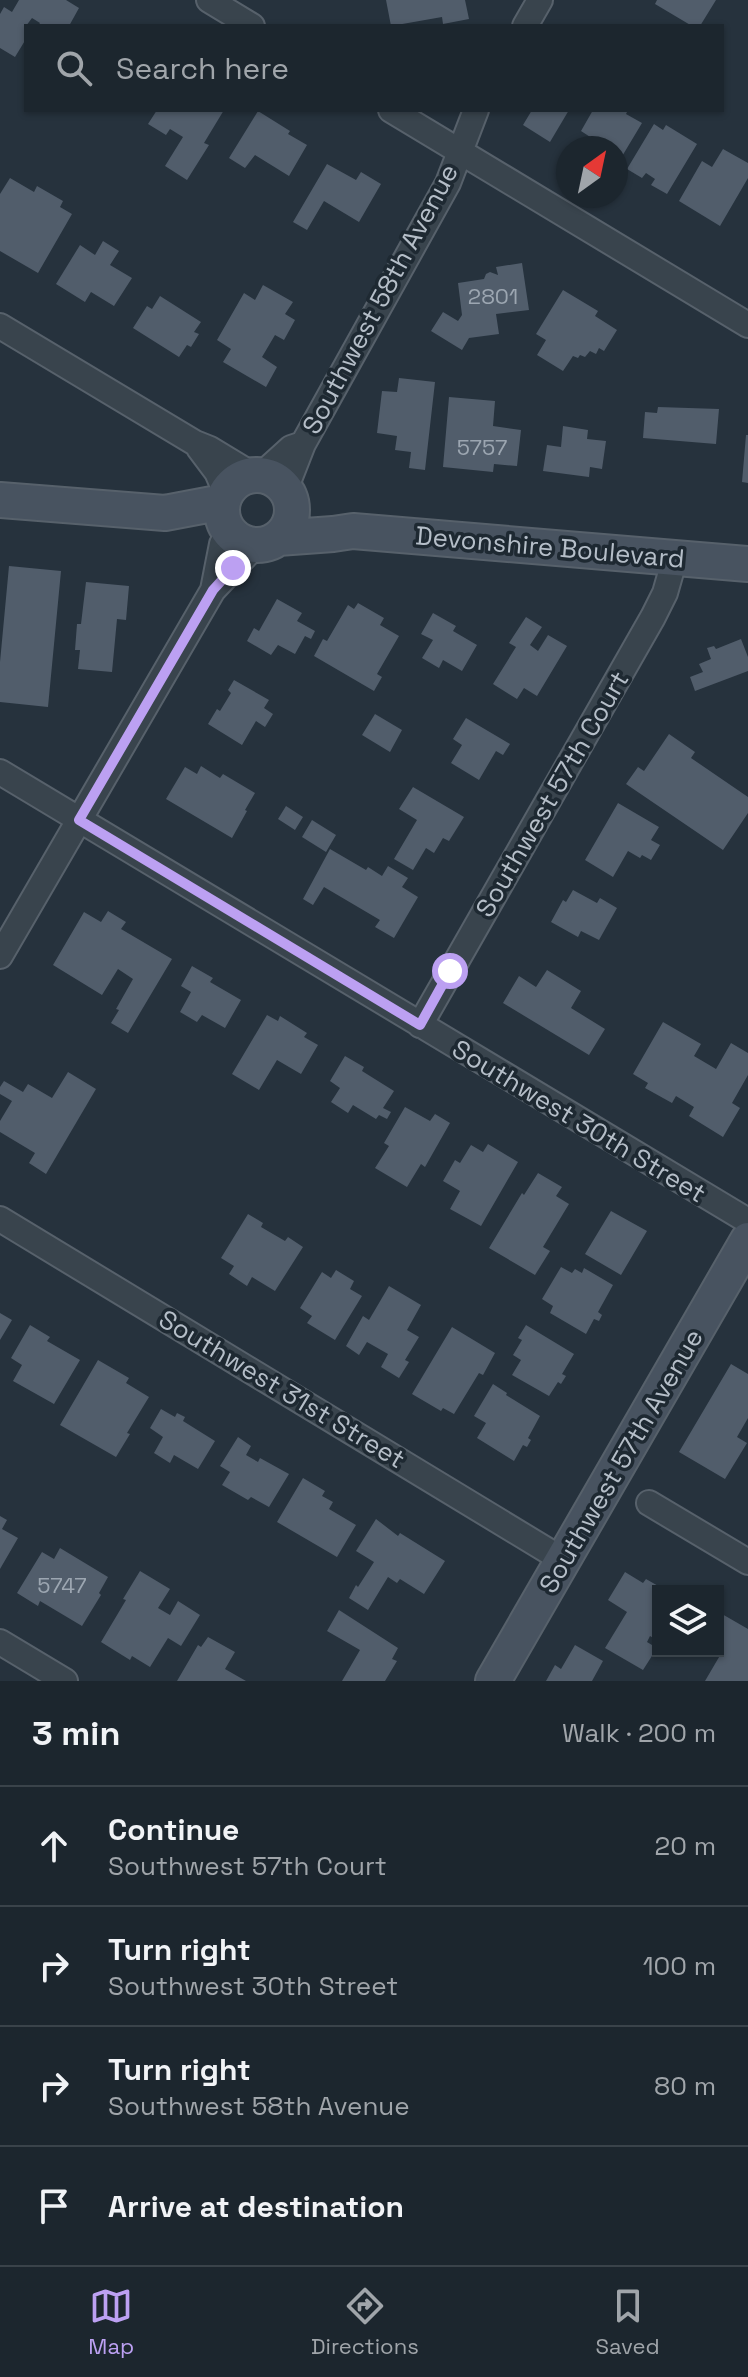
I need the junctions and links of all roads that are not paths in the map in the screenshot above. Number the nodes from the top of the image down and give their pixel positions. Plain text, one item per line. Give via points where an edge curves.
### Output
1 (209, 0) edge
2 (540, 0) edge
3 (249, 24) edge
4 (526, 24) edge
5 (394, 112) edge
6 (475, 112) edge
7 (459, 151) junction
8 (748, 325) edge
9 (0, 326) edge
10 (250, 499) junction
11 (0, 500) edge
12 (353, 531) junction
13 (271, 541) junction
14 (675, 558) junction
15 (748, 564) edge
16 (213, 590) junction
17 (0, 772) edge
18 (79, 820) junction
19 (0, 956) edge
20 (420, 1025) junction
21 (0, 1219) edge
22 (748, 1221) edge
23 (748, 1240) edge
24 (649, 1503) dead end
25 (563, 1560) junction
26 (748, 1562) edge
27 (0, 1642) edge
28 (65, 1681) edge
29 (493, 1681) edge

1 - 3 street
2 - 4 street
5 - 7 street
6 - 7 street, Southwest 58th Avenue
7 - 8 street
7 - 10 street, Southwest 58th Avenue via 448,183 303,444 291,448
9 - 10 street via 210,449
10 - 11 street via 165,513
10 - 12 street, Devonshire Boulevard
10 - 13 street via 245,543
10 - 13 street via 292,508 286,530
10 - 16 street, Southwest 58th Avenue via 222,544
12 - 13 street, Devonshire Boulevard
12 - 14 street, Devonshire Boulevard
13 - 16 street, Southwest 58th Avenue via 249,552
14 - 15 street, Devonshire Boulevard
14 - 20 street, Southwest 57th Court via 653,617
16 - 18 street, Southwest 58th Avenue
17 - 18 street, Southwest 30th Street
18 - 19 street, Southwest 58th Avenue
18 - 20 street, Southwest 30th Street
20 - 22 street, Southwest 30th Street
21 - 25 street, Southwest 31st Street
23 - 25 street, Southwest 57th Avenue
24 - 26 street
25 - 29 street, Southwest 57th Avenue
27 - 28 street

